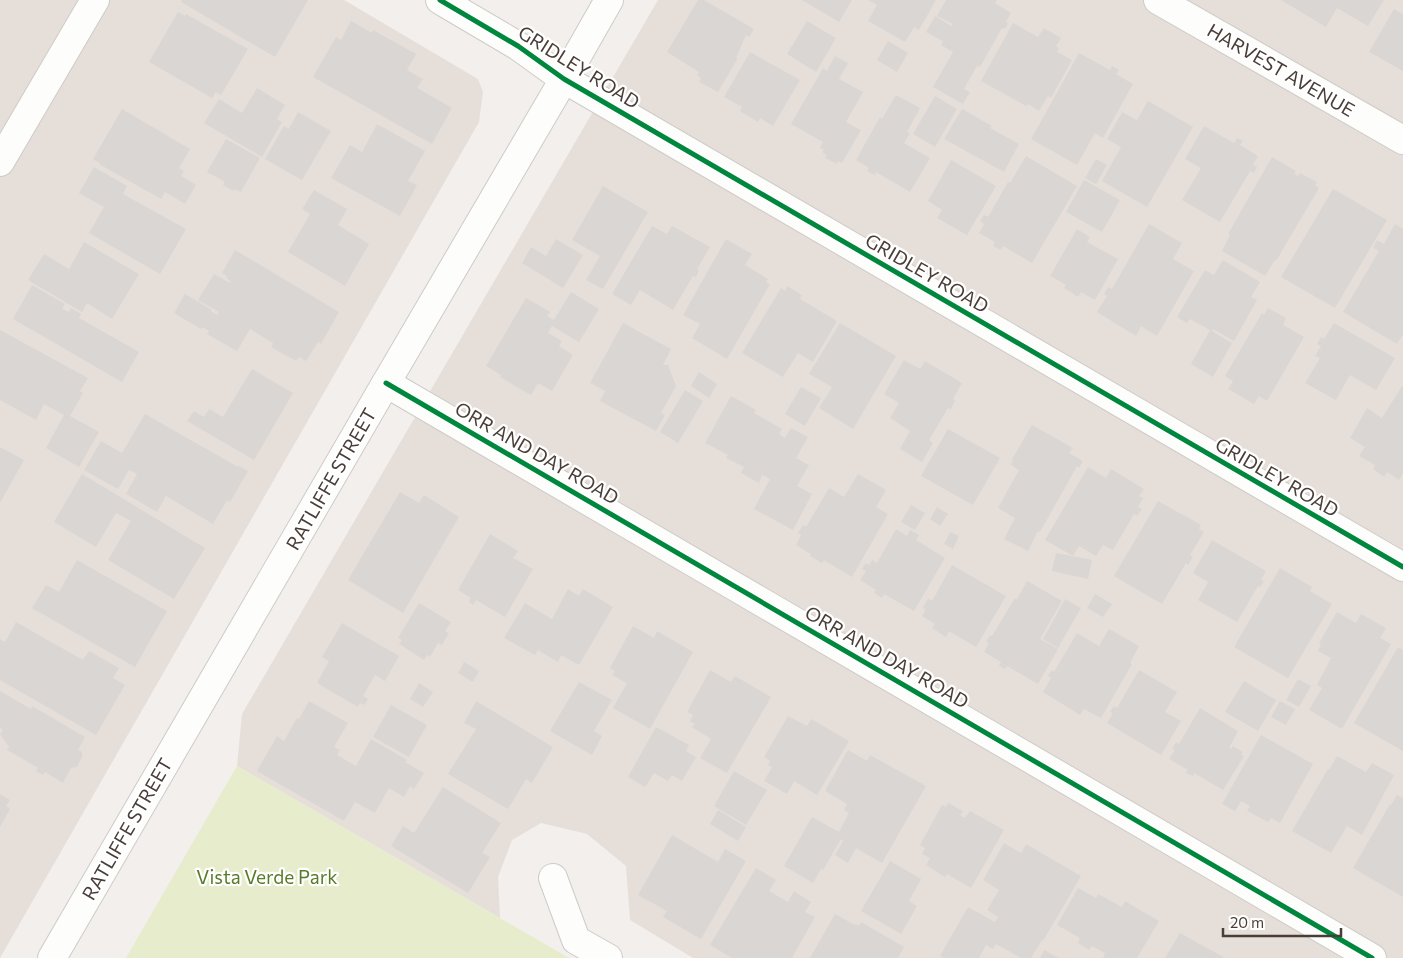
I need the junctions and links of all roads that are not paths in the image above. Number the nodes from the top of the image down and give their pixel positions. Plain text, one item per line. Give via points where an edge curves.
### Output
1 (95, 0) edge
2 (440, 0) edge
3 (609, 0) edge
4 (1158, 0) edge
5 (564, 78) junction
6 (1403, 140) edge
7 (0, 162) edge
8 (386, 383) junction
9 (1403, 568) edge
10 (553, 878) dead end
11 (52, 958) edge
12 (608, 958) edge
13 (1372, 958) edge

1 - 7 street
2 - 5 street, GRIDLEY ROAD via 518,46
3 - 5 street, RATLIFFE STREET
4 - 6 street, HARVEST AVENUE
5 - 8 street, RATLIFFE STREET
5 - 9 street, GRIDLEY ROAD
8 - 11 street, RATLIFFE STREET
8 - 13 street, ORR AND DAY ROAD
10 - 12 street via 576,940

